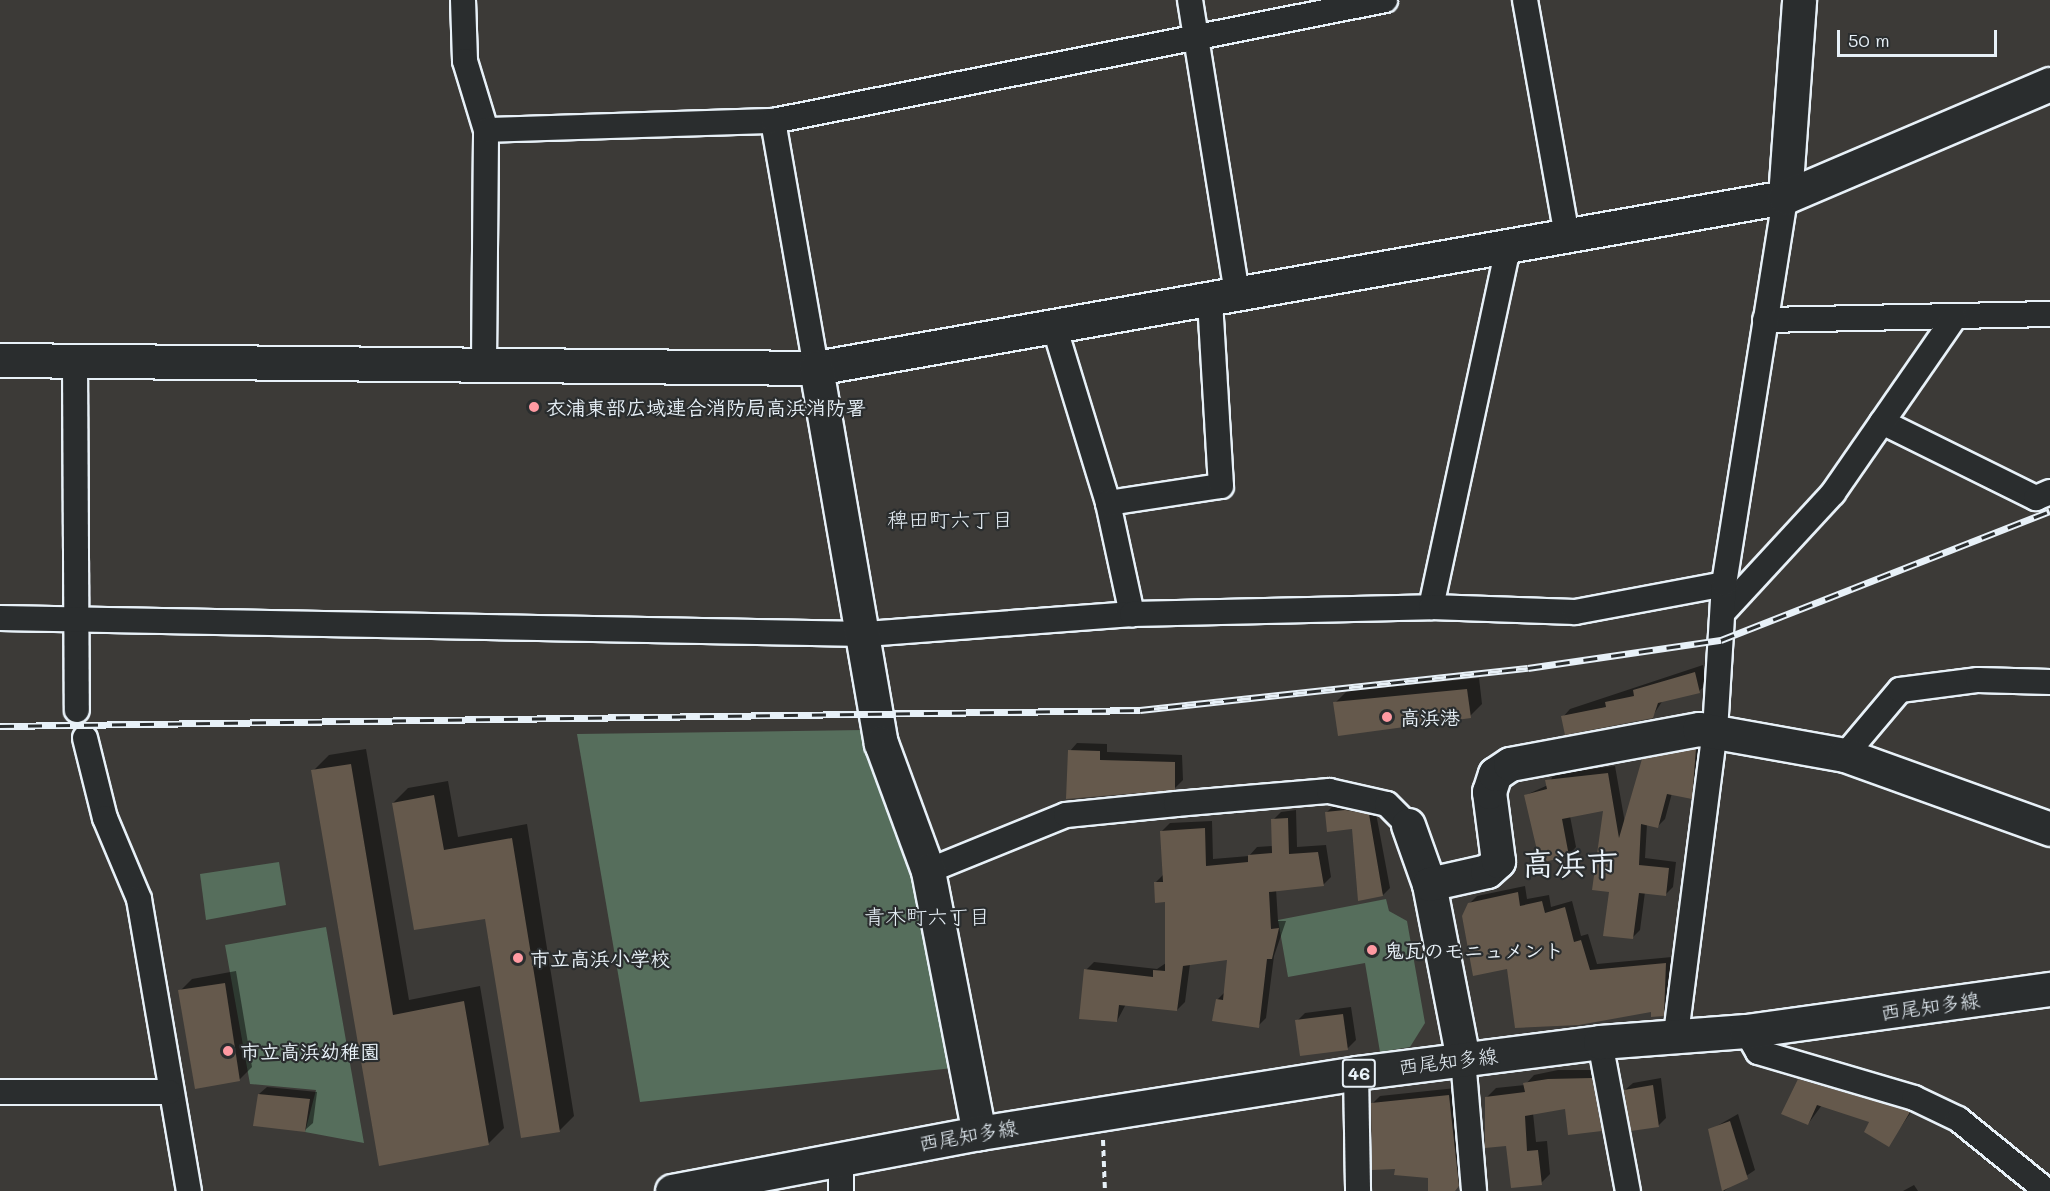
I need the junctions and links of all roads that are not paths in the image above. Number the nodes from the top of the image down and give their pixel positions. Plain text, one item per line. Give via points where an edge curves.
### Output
1 (462, 0) edge
2 (1190, 0) edge
3 (1385, 0) edge
4 (1526, 0) edge
5 (1799, 0) edge
6 (1193, 37) junction
7 (2050, 84) edge
8 (772, 121) junction
9 (486, 130) junction
10 (1785, 197) junction
11 (1567, 236) junction
12 (1508, 249) junction
13 (1223, 296) junction
14 (2050, 314) edge
15 (1954, 318) junction
16 (1765, 320) junction
17 (1054, 326) junction
18 (0, 360) edge
19 (75, 362) junction
20 (484, 365) junction
21 (816, 368) junction
22 (1882, 422) junction
23 (2050, 492) edge
24 (1108, 503) junction
25 (1724, 584) junction
26 (1431, 607) junction
27 (1726, 609) junction
28 (1132, 614) junction
29 (0, 618) edge
30 (77, 620) junction
31 (866, 634) junction
32 (2050, 682) edge
33 (77, 710) dead end
34 (1715, 731) junction
35 (85, 738) dead end
36 (1845, 755) junction
37 (1408, 825) joint
38 (2050, 829) edge
39 (928, 871) junction
40 (1430, 884) junction
41 (2050, 989) edge
42 (1746, 1031) junction
43 (1676, 1034) junction
44 (1600, 1042) junction
45 (1463, 1059) junction
46 (1356, 1073) junction
47 (0, 1092) edge
48 (169, 1092) junction
49 (979, 1133) junction
50 (841, 1158) junction
51 (189, 1191) edge
52 (672, 1191) edge
53 (841, 1191) edge
54 (1358, 1191) edge
55 (1474, 1191) edge
56 (1628, 1191) edge
57 (2047, 1191) edge

1 - 9 street via 465,61
2 - 6 street
3 - 6 street
4 - 11 street
5 - 10 street
6 - 8 street
6 - 13 street
7 - 10 street
8 - 9 street
8 - 21 street
9 - 20 street
10 - 11 street
10 - 16 street
11 - 12 street
12 - 13 street
12 - 26 street
13 - 17 street
13 - 24 street via 1221,486
14 - 15 street
15 - 16 street
15 - 22 street
16 - 25 street
17 - 21 street
17 - 24 street
18 - 19 street
19 - 20 street
19 - 30 street
20 - 21 street
21 - 31 street
22 - 23 street via 2036,498
22 - 27 street via 1833,493
24 - 28 street
25 - 26 street via 1575,612
25 - 27 street
26 - 28 street
27 - 34 street
28 - 31 street
29 - 30 street
30 - 31 street
30 - 33 street
31 - 39 street via 881,742
32 - 36 street via 1978,680 1900,690
34 - 36 street
34 - 40 street via 1699,729 1510,764 1495,774 1489,792 1498,861 1487,871
34 - 43 street
35 - 48 street via 105,818 138,899
36 - 38 street
37 - 39 street via 1387,804 1329,791 1154,806 1066,815
37 - 40 street
39 - 49 street
40 - 45 street
41 - 42 street, 西尾知多線 / 46
42 - 43 street, 西尾知多線 / 46
42 - 57 street via 1758,1052 1914,1098 1958,1119
43 - 44 street, 西尾知多線 / 46
44 - 45 street, 西尾知多線 / 46
44 - 56 street
45 - 46 street, 西尾知多線 / 46
45 - 55 street
46 - 49 street, 西尾知多線 / 46
46 - 54 street
47 - 48 street
48 - 51 street via 185,1148
49 - 50 street, 西尾知多線 / 46
50 - 52 street, 西尾知多線 / 46
50 - 53 street

